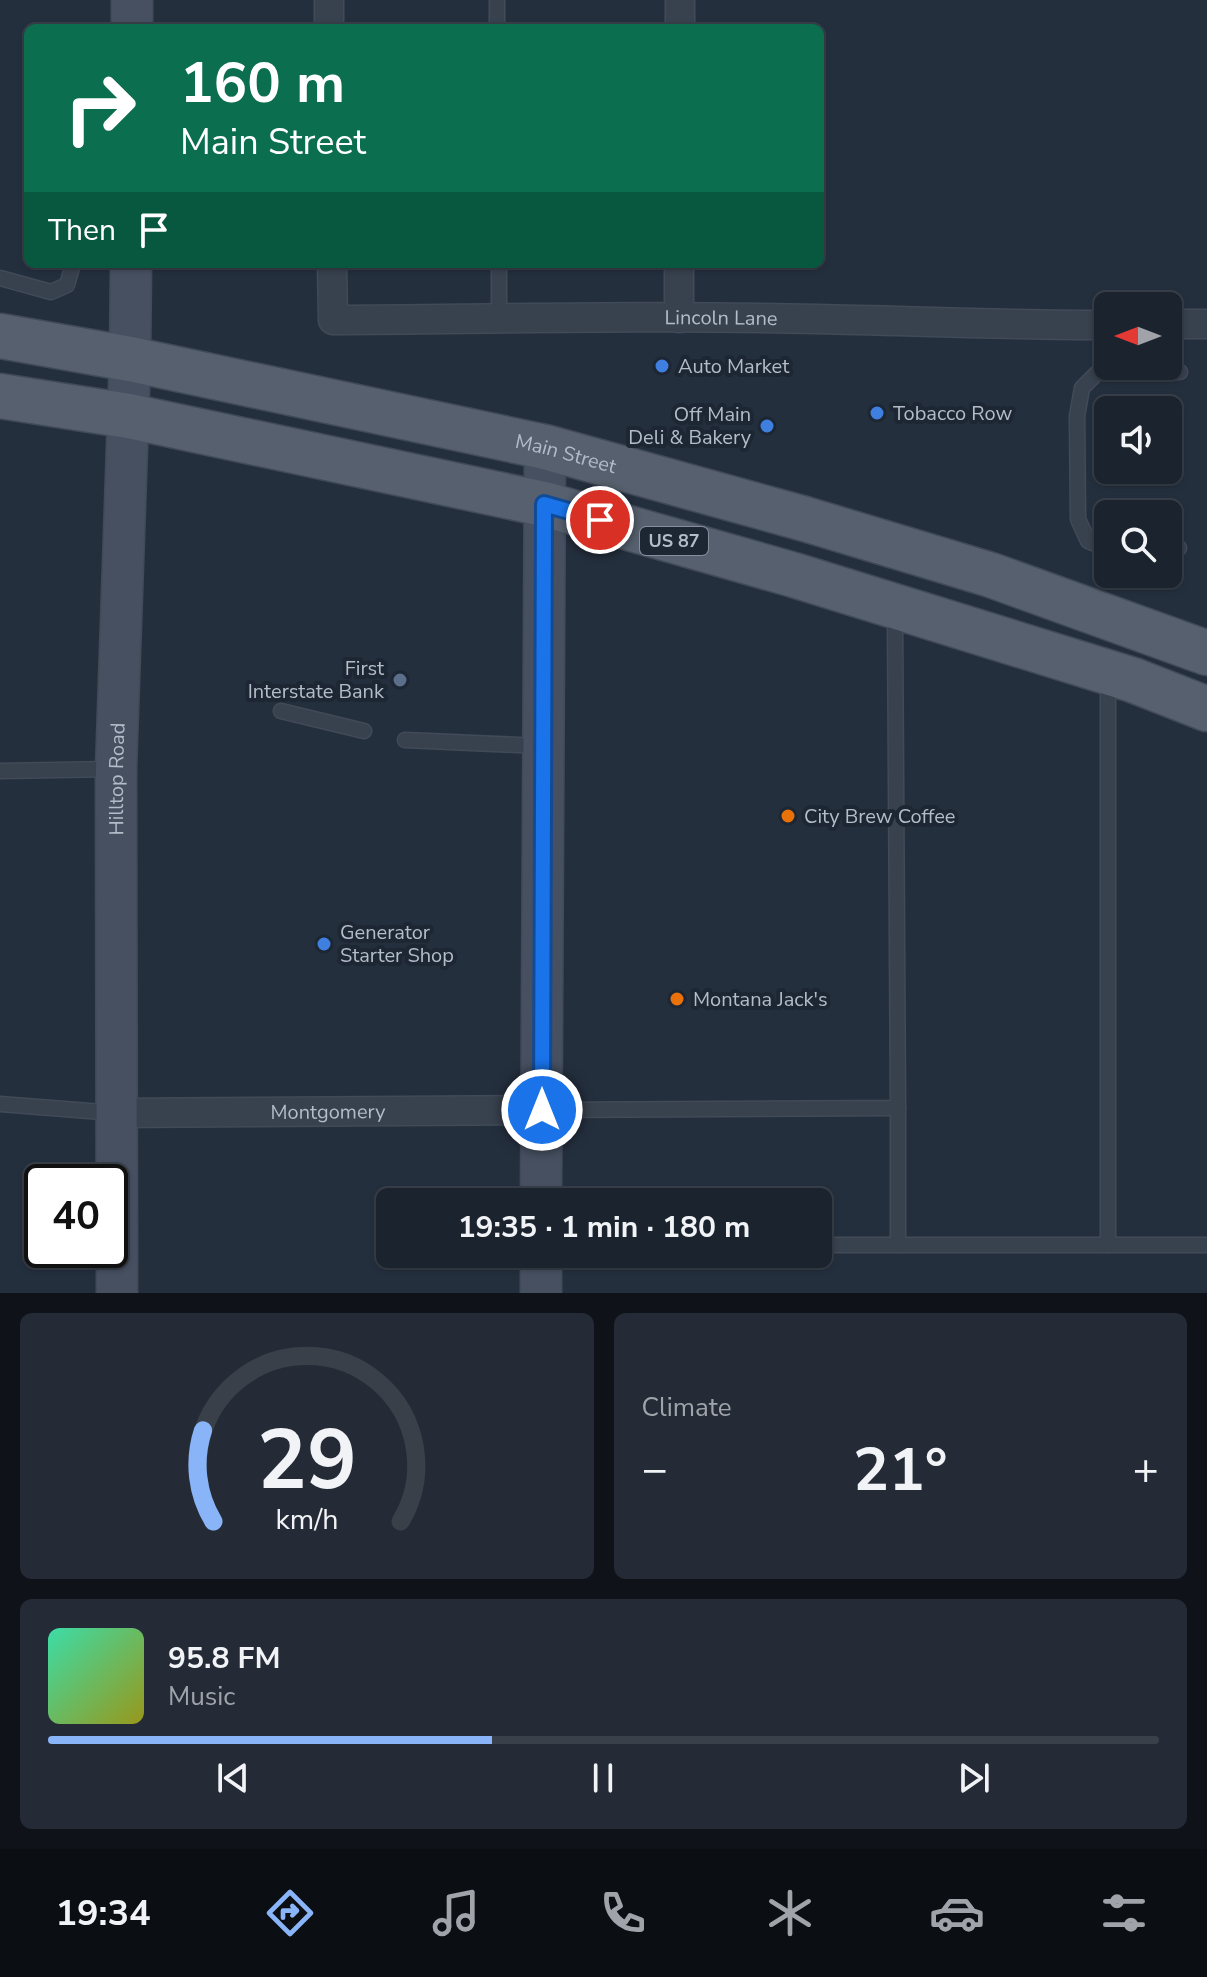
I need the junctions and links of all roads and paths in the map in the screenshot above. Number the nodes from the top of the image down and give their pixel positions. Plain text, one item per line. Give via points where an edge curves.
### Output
1 (132, 0) edge
2 (329, 0) edge
3 (497, 0) edge
4 (680, 0) edge
5 (132, 24) edge
6 (329, 24) edge
7 (497, 24) edge
8 (680, 24) edge
9 (72, 268) edge
10 (131, 268) edge
11 (332, 268) edge
12 (499, 268) edge
13 (679, 268) edge
14 (0, 278) edge
15 (679, 318) junction
16 (499, 319) junction
17 (1182, 324) edge
18 (1207, 324) edge
19 (1094, 325) edge
20 (0, 336) edge
21 (130, 359) junction
22 (1094, 376) edge
23 (0, 396) edge
24 (129, 416) junction
25 (545, 447) junction
26 (544, 504) junction
27 (1094, 543) edge
28 (895, 606) junction
29 (1207, 653) edge
30 (1108, 672) junction
31 (1207, 709) edge
32 (281, 711) dead end
33 (364, 731) dead end
34 (405, 740) dead end
35 (543, 746) junction
36 (116, 769) junction
37 (0, 771) edge
38 (0, 1104) edge
39 (898, 1108) junction
40 (542, 1110) junction
41 (116, 1113) junction
42 (541, 1188) edge
43 (832, 1245) edge
44 (898, 1245) junction
45 (1108, 1245) junction
46 (1207, 1245) edge
47 (541, 1268) edge
48 (117, 1293) edge
49 (541, 1293) edge

1 - 5 main road
2 - 6 street
3 - 7 lane
4 - 8 street
9 - 14 lane via 67,285 51,292
10 - 21 main road, Hilltop Road
11 - 16 street, Lincoln Lane via 333,320
12 - 16 lane
13 - 15 street
15 - 16 street, Lincoln Lane
15 - 19 street, Lincoln Lane
17 - 18 street
20 - 21 main road, Main Street
21 - 24 main road, Hilltop Road
21 - 25 main road, Main Street
22 - 27 lane via 1082,388 1077,416 1078,519
23 - 24 main road, US 87
24 - 26 main road, US 87
24 - 36 main road, Hilltop Road
25 - 26 main road
25 - 29 main road, Main Street via 991,575
26 - 28 main road, US 87
26 - 35 main road
28 - 30 main road, US 87
28 - 39 lane
30 - 31 main road, US 87
30 - 45 lane
32 - 33 lane
34 - 35 lane
35 - 40 main road
36 - 37 lane
36 - 41 main road, Hilltop Road
38 - 41 lane
39 - 40 lane
39 - 44 lane
40 - 41 street, Montgomery
40 - 42 main road
41 - 48 main road, Hilltop Road
43 - 44 lane
44 - 45 lane
45 - 46 lane
47 - 49 main road

